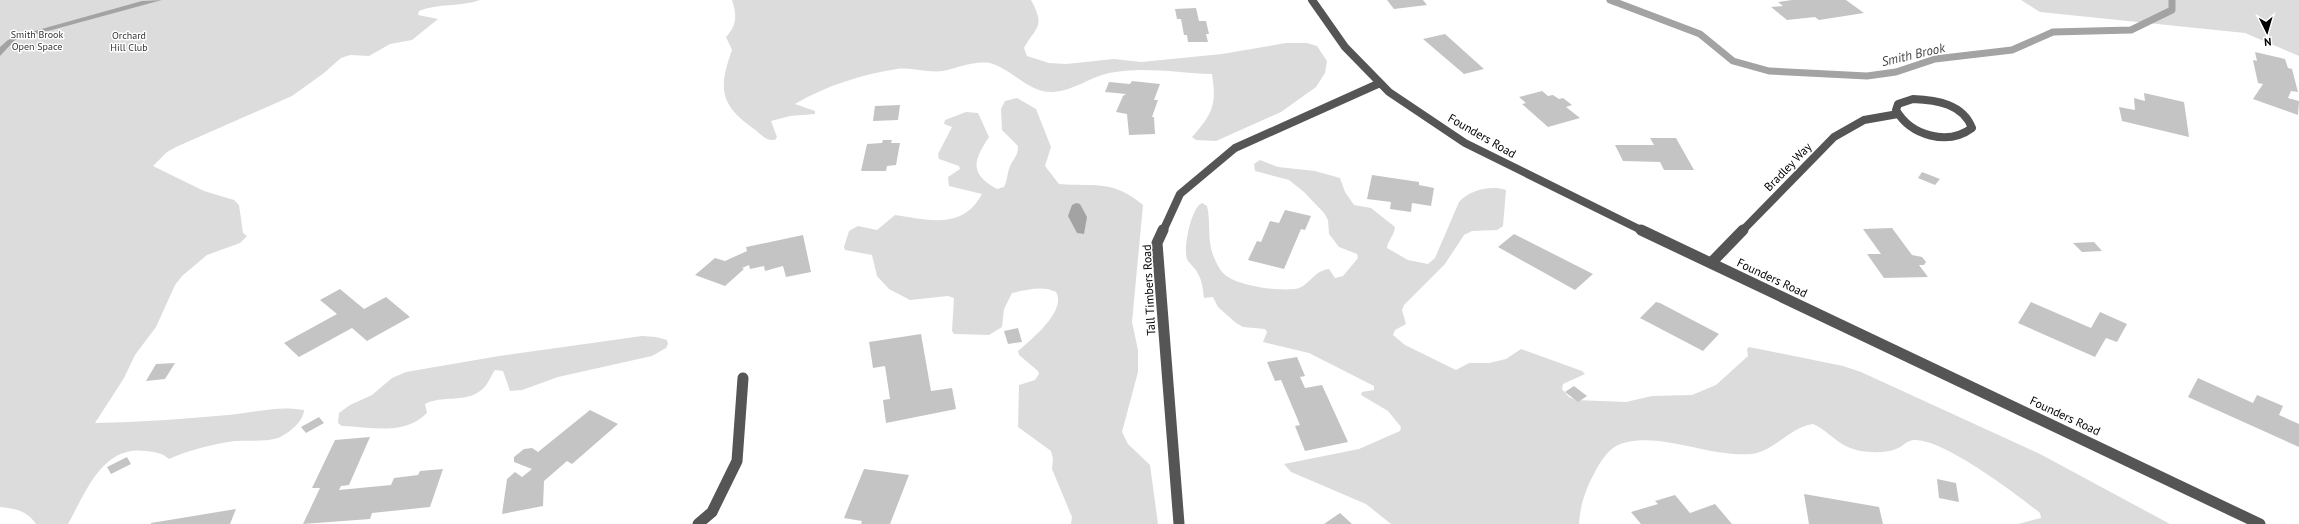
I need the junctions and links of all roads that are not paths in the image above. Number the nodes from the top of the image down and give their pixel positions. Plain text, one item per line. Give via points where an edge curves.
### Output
1 (1312, 0) edge
2 (1380, 83) junction
3 (1898, 114) junction
4 (1711, 263) junction
5 (743, 378) dead end
6 (698, 524) edge
7 (1179, 524) edge
8 (2260, 524) edge

1 - 2 street, Founders Road via 1345,47
2 - 4 street, Founders Road via 1389,92 1471,147
2 - 7 street, Tall Timbers Road via 1235,148 1180,194 1174,204 1157,243
3 - 3 street via 1904,122 1914,128 1938,136 1961,136 1972,128 1966,115 1935,100 1904,101 1898,104
3 - 4 street, Bradley Way via 1865,119 1848,126 1834,137
4 - 8 street, Founders Road
5 - 6 street via 737,461 712,512

